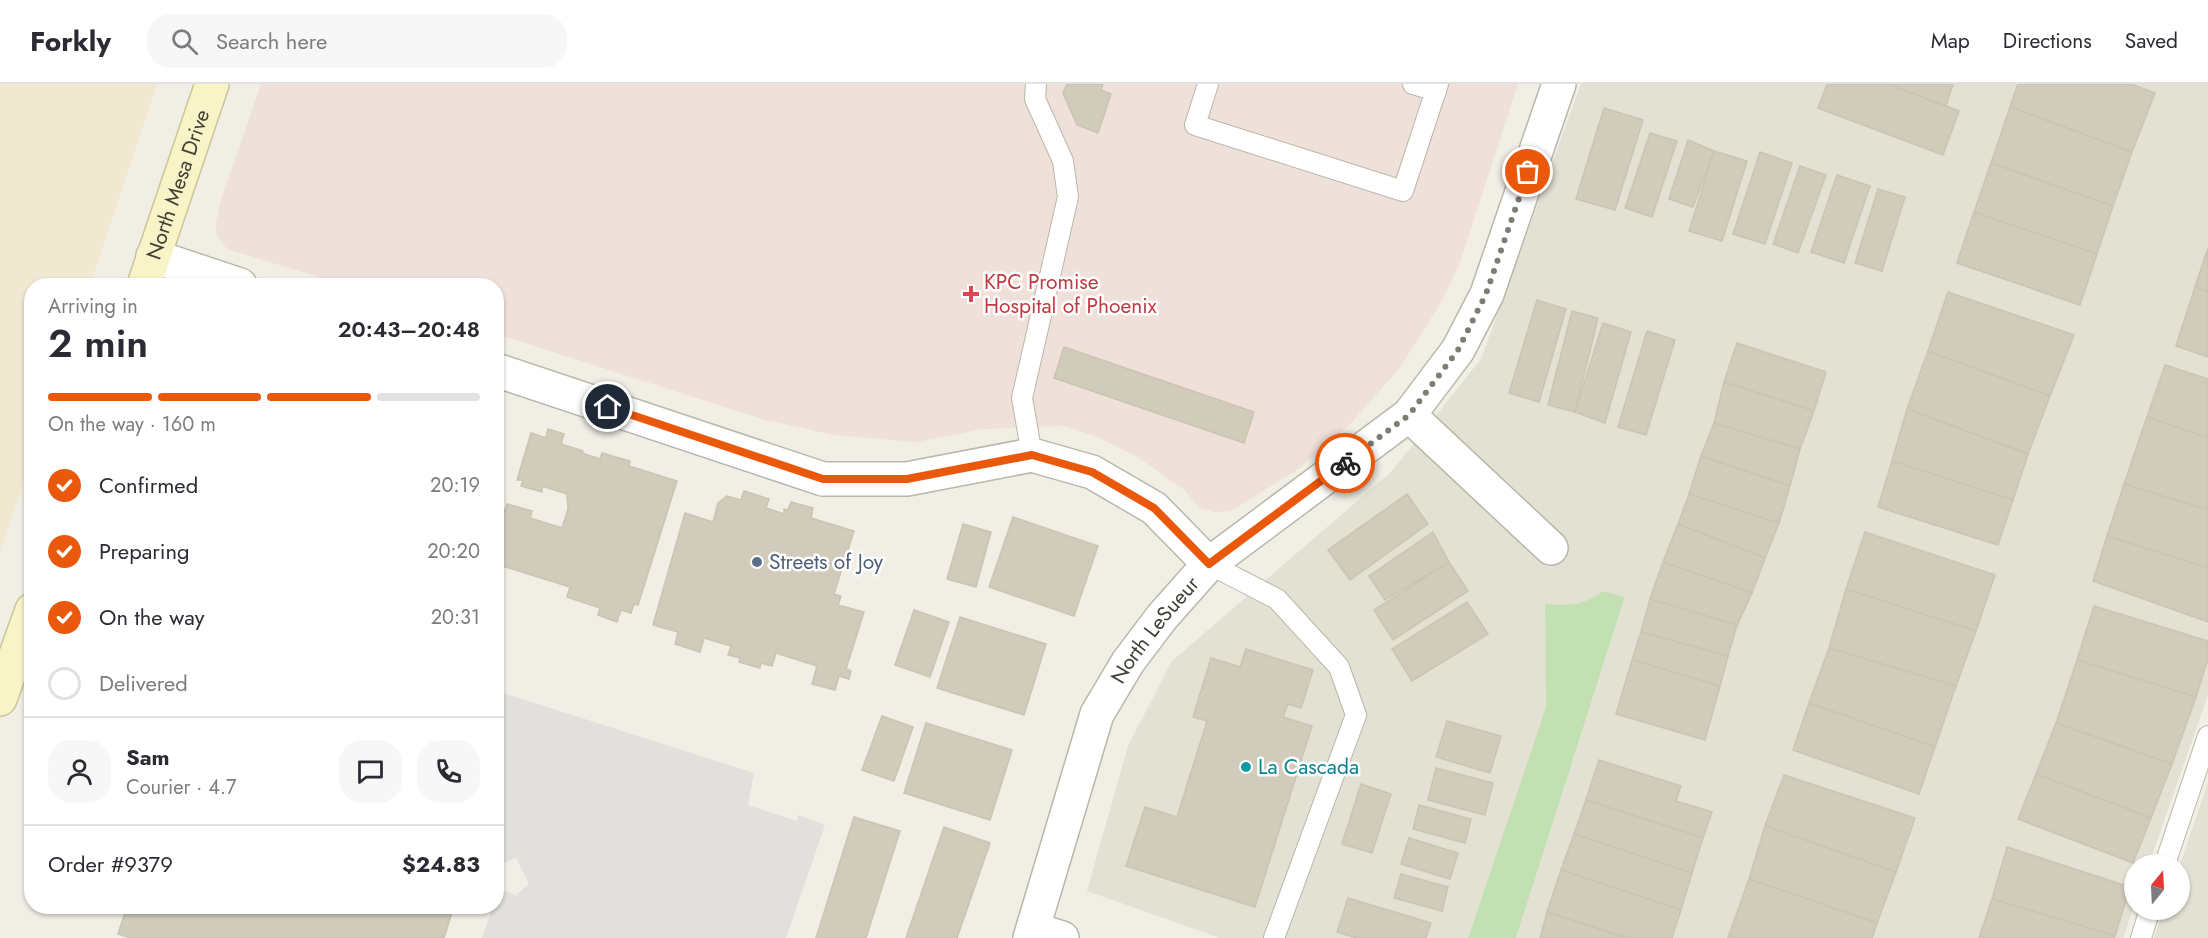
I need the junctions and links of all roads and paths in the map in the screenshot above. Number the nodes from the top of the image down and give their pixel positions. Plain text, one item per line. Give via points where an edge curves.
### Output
1 (212, 84) edge
2 (1036, 84) edge
3 (1208, 84) edge
4 (1413, 84) edge
5 (1559, 84) edge
6 (1437, 87) edge
7 (148, 271) edge
8 (194, 278) edge
9 (504, 373) edge
10 (1409, 415) junction
11 (1032, 455) junction
12 (1551, 548) dead end
13 (1209, 564) junction
14 (24, 632) edge
15 (0, 699) edge
16 (2208, 736) edge
17 (2168, 854) edge
18 (2146, 920) edge
19 (1042, 935) edge
20 (1274, 938) edge
21 (2140, 938) edge

1 - 7 main road, North Mesa Drive
2 - 11 lane via 1035,99 1063,161 1068,197 1022,398
3 - 6 lane via 1195,124 1404,191
4 - 6 lane
5 - 10 street, North LeSueur via 1486,294 1458,350
7 - 8 street
9 - 11 street via 823,479 907,479
10 - 12 street
10 - 13 street, North LeSueur
11 - 13 street via 1092,472 1154,508
13 - 19 street, North LeSueur via 1162,616 1097,714
13 - 20 lane via 1277,599 1339,667 1356,714
14 - 15 main road
16 - 17 lane
18 - 21 lane

